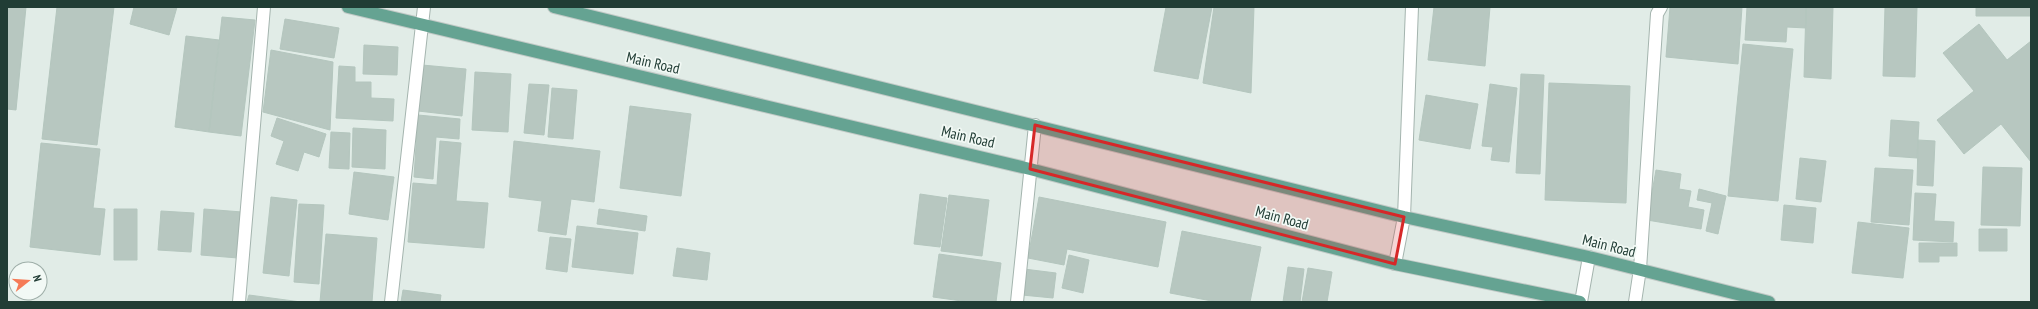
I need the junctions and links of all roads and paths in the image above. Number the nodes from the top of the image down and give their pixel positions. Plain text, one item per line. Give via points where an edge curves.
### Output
1 (264, 7) edge
2 (348, 7) edge
3 (424, 7) edge
4 (554, 7) edge
5 (1412, 7) edge
6 (1661, 7) edge
7 (422, 25) junction
8 (1035, 125) junction
9 (1030, 169) junction
10 (1404, 217) junction
11 (1589, 257) junction
12 (1394, 264) junction
13 (1640, 270) junction
14 (239, 302) edge
15 (391, 302) edge
16 (1017, 302) edge
17 (1581, 302) edge
18 (1635, 302) edge
19 (1769, 302) edge

1 - 14 street
2 - 7 main road, Main Road
3 - 7 street
4 - 8 main road, Main Road
5 - 10 street
6 - 13 street via 1657,14
7 - 9 main road, Main Road
7 - 15 street
8 - 9 street
8 - 10 main road, Main Road
9 - 12 main road, Main Road
9 - 16 street
10 - 11 main road, Main Road
10 - 12 street
11 - 13 main road, Main Road
11 - 17 street
12 - 17 main road, Main Road
13 - 18 street
13 - 19 main road, Main Road

